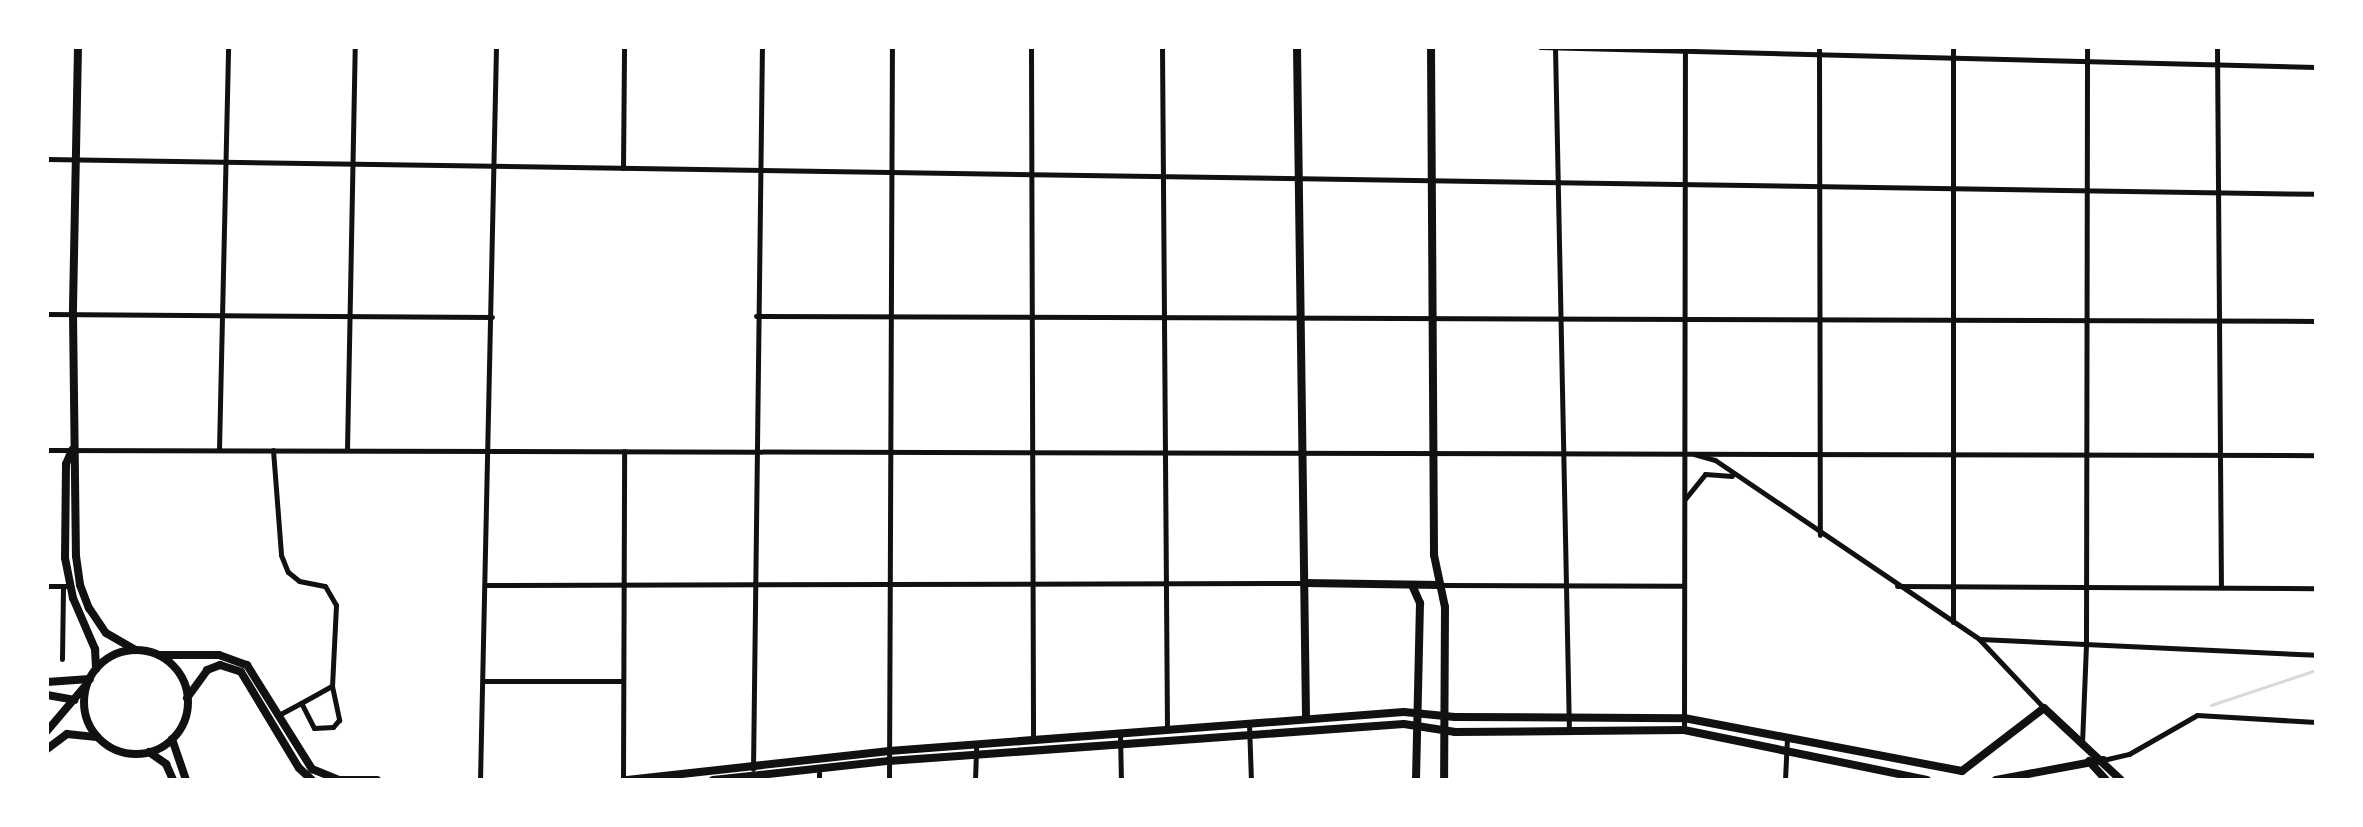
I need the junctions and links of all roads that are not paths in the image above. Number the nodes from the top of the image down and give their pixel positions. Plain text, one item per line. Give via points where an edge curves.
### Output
1 (78, 47) edge
2 (228, 47) edge
3 (355, 47) edge
4 (496, 47) edge
5 (624, 47) edge
6 (762, 47) edge
7 (892, 47) edge
8 (1031, 47) edge
9 (1162, 47) edge
10 (1297, 47) edge
11 (1432, 47) edge
12 (1540, 47) edge
13 (1555, 47) edge
14 (1819, 47) edge
15 (1953, 47) edge
16 (2087, 47) edge
17 (2217, 47) edge
18 (1685, 50) edge
19 (1819, 57) junction
20 (1953, 59) junction
21 (2087, 62) junction
22 (2217, 65) junction
23 (2316, 67) edge
24 (47, 159) edge
25 (75, 160) junction
26 (226, 161) junction
27 (351, 165) junction
28 (495, 167) junction
29 (623, 168) junction
30 (759, 170) junction
31 (891, 172) junction
32 (1031, 176) junction
33 (1162, 176) junction
34 (1298, 179) junction
35 (1432, 180) junction
36 (1560, 182) junction
37 (1684, 184) junction
38 (1821, 188) junction
39 (1952, 189) junction
40 (2086, 191) junction
41 (2218, 192) junction
42 (2316, 194) edge
43 (47, 314) edge
44 (73, 314) junction
45 (221, 315) junction
46 (350, 316) junction
47 (756, 316) junction
48 (492, 317) junction
49 (890, 317) junction
50 (1031, 318) junction
51 (1164, 318) junction
52 (1433, 318) junction
53 (1561, 318) junction
54 (1300, 319) junction
55 (1685, 319) junction
56 (2087, 320) junction
57 (2218, 320) junction
58 (1821, 321) junction
59 (1952, 321) junction
60 (2316, 321) edge
61 (219, 449) junction
62 (47, 450) edge
63 (72, 450) junction
64 (273, 450) junction
65 (347, 450) junction
66 (489, 450) junction
67 (890, 450) junction
68 (756, 451) junction
69 (1165, 451) junction
70 (1684, 451) junction
71 (624, 452) junction
72 (1032, 452) junction
73 (1302, 452) junction
74 (1433, 452) junction
75 (1564, 453) junction
76 (1819, 454) junction
77 (2087, 455) junction
78 (2220, 455) junction
79 (2316, 455) edge
80 (1953, 457) junction
81 (1735, 477) junction
82 (1684, 502) junction
83 (1819, 535) junction
84 (1166, 582) junction
85 (754, 583) junction
86 (888, 583) junction
87 (1034, 583) junction
88 (1304, 583) junction
89 (623, 584) junction
90 (486, 585) junction
91 (1412, 585) junction
92 (1440, 585) junction
93 (47, 586) edge
94 (66, 586) junction
95 (1567, 586) junction
96 (1683, 586) junction
97 (1897, 586) junction
98 (1954, 587) junction
99 (2086, 587) junction
100 (2221, 587) junction
101 (2316, 588) edge
102 (1953, 622) junction
103 (1979, 639) junction
104 (2086, 644) junction
105 (136, 650) junction
106 (156, 654) junction
107 (2316, 655) edge
108 (62, 659) dead end
109 (96, 669) junction
110 (484, 681) junction
111 (623, 681) junction
112 (47, 682) edge
113 (88, 682) junction
114 (332, 686) junction
115 (47, 695) edge
116 (71, 698) junction
117 (187, 698) junction
118 (82, 702) junction
119 (301, 703) junction
120 (2044, 708) junction
121 (1419, 713) junction
122 (278, 715) junction
123 (1446, 717) junction
124 (1684, 718) junction
125 (1306, 719) junction
126 (1568, 719) junction
127 (2316, 722) edge
128 (1417, 726) junction
129 (1249, 728) junction
130 (1167, 730) junction
131 (1684, 730) junction
132 (47, 731) edge
133 (1445, 731) junction
134 (1569, 732) junction
135 (1787, 737) junction
136 (98, 738) junction
137 (173, 739) junction
138 (1120, 739) junction
139 (1033, 741) junction
140 (2082, 746) junction
141 (47, 749) edge
142 (976, 750) junction
143 (1786, 750) junction
144 (149, 752) junction
145 (889, 756) junction
146 (2103, 760) junction
147 (2090, 762) junction
148 (819, 768) junction
149 (753, 771) junction
150 (1961, 775) edge
151 (173, 780) edge
152 (186, 780) edge
153 (312, 780) edge
154 (377, 780) edge
155 (480, 780) edge
156 (625, 780) edge
157 (713, 780) edge
158 (819, 780) edge
159 (889, 780) edge
160 (975, 780) edge
161 (1121, 780) edge
162 (1251, 780) edge
163 (1416, 780) edge
164 (1444, 780) edge
165 (1786, 780) edge
166 (1927, 780) edge
167 (1996, 780) edge
168 (2106, 780) edge
169 (2121, 780) edge

1 - 25 main road
2 - 26 street
3 - 27 street
4 - 28 street
5 - 29 street
6 - 30 street
7 - 31 street
8 - 32 street
9 - 33 street
10 - 34 main road
11 - 35 main road
12 - 13 street
13 - 18 street
13 - 36 street
14 - 19 street
15 - 20 street
16 - 21 street
17 - 22 street
18 - 19 street
18 - 37 street
19 - 20 street
19 - 38 street
20 - 21 street
20 - 39 street
21 - 22 street
21 - 40 street
22 - 23 street
22 - 41 street
24 - 25 street
25 - 26 street
25 - 44 main road
26 - 27 street
26 - 45 street
27 - 28 street
27 - 46 street
28 - 29 street
28 - 48 street
29 - 30 street
30 - 31 street
30 - 47 street
31 - 32 street
31 - 49 street
32 - 33 street
32 - 50 street
33 - 34 street
33 - 51 street
34 - 35 street
34 - 54 main road
35 - 36 street
35 - 52 main road
36 - 37 street
36 - 53 street
37 - 38 street
37 - 55 street
38 - 39 street
38 - 58 street
39 - 40 street
39 - 59 street
40 - 41 street
40 - 56 street
41 - 42 street
41 - 57 street
43 - 44 street
44 - 45 street
44 - 63 main road
45 - 46 street
45 - 61 street
46 - 48 street
46 - 65 street
47 - 49 street
47 - 68 street
48 - 66 street
49 - 50 street
49 - 67 street
50 - 51 street
50 - 72 street
51 - 54 street
51 - 69 street
52 - 53 street
52 - 54 street
52 - 74 main road
53 - 55 street
53 - 75 street
54 - 73 main road
55 - 58 street
55 - 70 street
56 - 57 street
56 - 59 street
56 - 77 street
57 - 60 street
57 - 78 street
58 - 59 street
58 - 76 street
59 - 80 street
61 - 63 street
61 - 64 street
62 - 63 street
63 - 94 main road via 66,464
63 - 105 main road via 77,465 80,585 106,633
64 - 65 street
64 - 114 street via 281,555 288,572 299,581 325,586 335,605
65 - 66 street
66 - 71 street
66 - 90 street
67 - 68 street
67 - 72 street
67 - 86 street
68 - 71 street
68 - 85 street
69 - 72 street
69 - 73 street
69 - 84 street
70 - 75 street
70 - 76 street
70 - 81 street via 1715,460
70 - 82 street
71 - 89 street
72 - 87 street
73 - 74 street
73 - 88 main road
74 - 75 street
74 - 92 main road via 1434,555
75 - 95 street
76 - 80 street
76 - 83 street
77 - 78 street
77 - 80 street
77 - 99 street
78 - 79 street
78 - 100 street
80 - 98 street
81 - 82 street via 1705,474
81 - 83 street
82 - 96 street
83 - 97 street
84 - 87 street
84 - 88 street
84 - 130 street
85 - 86 street
85 - 89 street
85 - 149 street
86 - 87 street
86 - 145 street
87 - 139 street
88 - 91 main road
88 - 125 main road
89 - 90 street
89 - 111 street
90 - 110 street
91 - 92 main road
91 - 121 main road via 1420,603
92 - 95 street
92 - 123 main road via 1445,607
93 - 94 street
94 - 108 street
94 - 109 main road via 92,639
95 - 96 street
95 - 126 street
96 - 124 street
97 - 98 street
97 - 102 street
98 - 99 street
98 - 102 street
99 - 100 street
99 - 104 street
100 - 101 street
102 - 103 street
103 - 104 street
103 - 120 street
104 - 107 street
104 - 140 street
105 - 106 main road
105 - 109 main road via 107,659
106 - 117 main road via 178,672
106 - 122 main road via 234,658 253,671
109 - 113 main road
110 - 111 street
110 - 155 street
111 - 156 street
112 - 113 main road
113 - 116 main road
113 - 118 main road
114 - 119 street
114 - 119 street via 339,720 332,727 314,728
115 - 116 main road
116 - 118 main road
116 - 132 main road
117 - 137 main road via 184,720
117 - 153 main road via 206,670 220,665 241,672 299,768
118 - 136 main road
119 - 122 street
120 - 140 main road
120 - 150 main road
121 - 123 main road
121 - 125 main road
121 - 128 main road
122 - 154 main road via 312,769 339,780
123 - 126 main road
123 - 133 main road
124 - 126 main road
124 - 131 street
124 - 135 main road
125 - 129 main road
126 - 134 street
127 - 146 street via 2197,715 2129,754
128 - 129 main road
128 - 133 main road
128 - 163 main road
129 - 130 main road
129 - 138 main road
129 - 162 street
130 - 138 main road
131 - 134 main road
131 - 143 main road
133 - 134 main road
133 - 164 main road
135 - 143 street
135 - 150 main road
136 - 141 main road via 67,734
136 - 144 main road via 115,750
137 - 144 main road
137 - 152 main road
138 - 139 main road
138 - 142 main road
138 - 161 street
139 - 142 main road
140 - 146 main road
140 - 147 main road
142 - 145 main road
142 - 160 street
143 - 165 street
143 - 166 main road
144 - 151 main road via 164,763
145 - 148 main road
145 - 149 main road
145 - 159 street
146 - 147 main road
146 - 169 main road
147 - 167 main road
147 - 168 main road
148 - 149 main road
148 - 158 street
149 - 156 main road
149 - 157 main road

